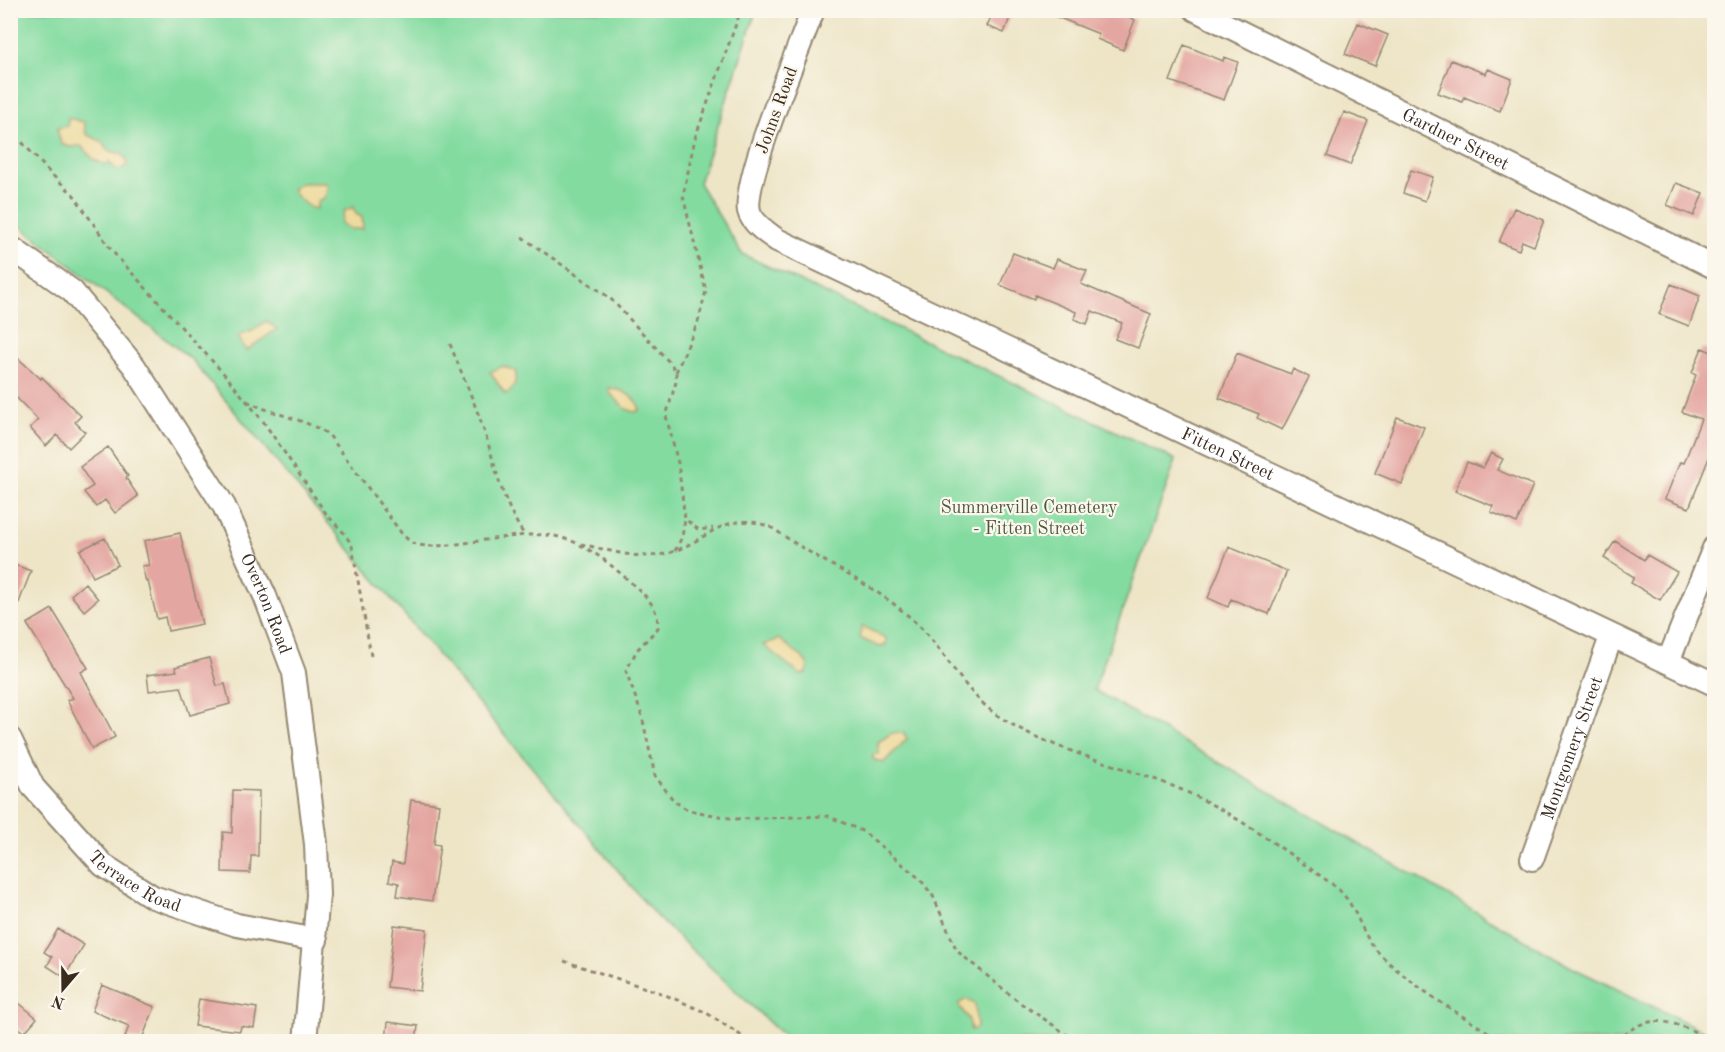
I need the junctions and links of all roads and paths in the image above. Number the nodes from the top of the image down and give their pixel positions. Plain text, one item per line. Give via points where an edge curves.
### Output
1 (741, 10) edge
2 (813, 10) edge
3 (1196, 10) edge
4 (10, 129) edge
5 (749, 211) joint
6 (522, 237) dead end
7 (10, 247) edge
8 (1714, 267) edge
9 (450, 344) dead end
10 (676, 372) junction
11 (247, 402) junction
12 (685, 519) junction
13 (715, 528) junction
14 (523, 533) junction
15 (577, 543) junction
16 (1714, 548) edge
17 (674, 552) junction
18 (1611, 637) junction
19 (371, 656) dead end
20 (1668, 662) junction
21 (1714, 684) edge
22 (10, 739) edge
23 (1532, 859) dead end
24 (316, 940) junction
25 (564, 961) dead end
26 (305, 1041) edge
27 (751, 1041) edge
28 (1078, 1041) edge
29 (1504, 1041) edge
30 (1618, 1041) edge
31 (1714, 1041) edge

1 - 10 path via 695,138 683,196 706,291 698,322
2 - 5 street, Johns Road via 751,180
3 - 8 street, Gardner Street
4 - 11 path via 73,194 112,251 150,289
5 - 18 street, Fitten Street via 760,228 777,240
6 - 10 path via 610,298
7 - 24 street, Overton Road via 72,291 134,366 224,506 265,596 294,673 307,757 316,844
9 - 14 path via 482,423 496,479 508,510
10 - 12 path via 666,416 678,463
11 - 14 path via 270,414 315,426 329,435 402,534 414,544 450,544
11 - 19 path via 352,546
12 - 13 path via 699,530
12 - 17 path
13 - 17 path
13 - 29 path via 746,520 774,530 895,604 931,639 978,699 998,716 1072,752 1125,767 1184,791 1241,823 1335,886 1352,902 1376,950 1402,974
14 - 15 path
15 - 17 path via 637,556
15 - 28 path via 626,578 653,604 658,616 658,628 637,650 626,671 642,716 655,776 674,801 688,810 735,819 828,816 864,832 920,879 933,896 957,951 1018,1002
16 - 20 street
18 - 20 street, Fitten Street
18 - 23 street, Montgomery Street
20 - 21 street, Fitten Street
22 - 24 street, Terrace Road via 33,787 103,865 153,897 237,925
24 - 26 street, Overton Road
25 - 27 path via 661,993 705,1012
30 - 31 path via 1653,1020 1669,1021

